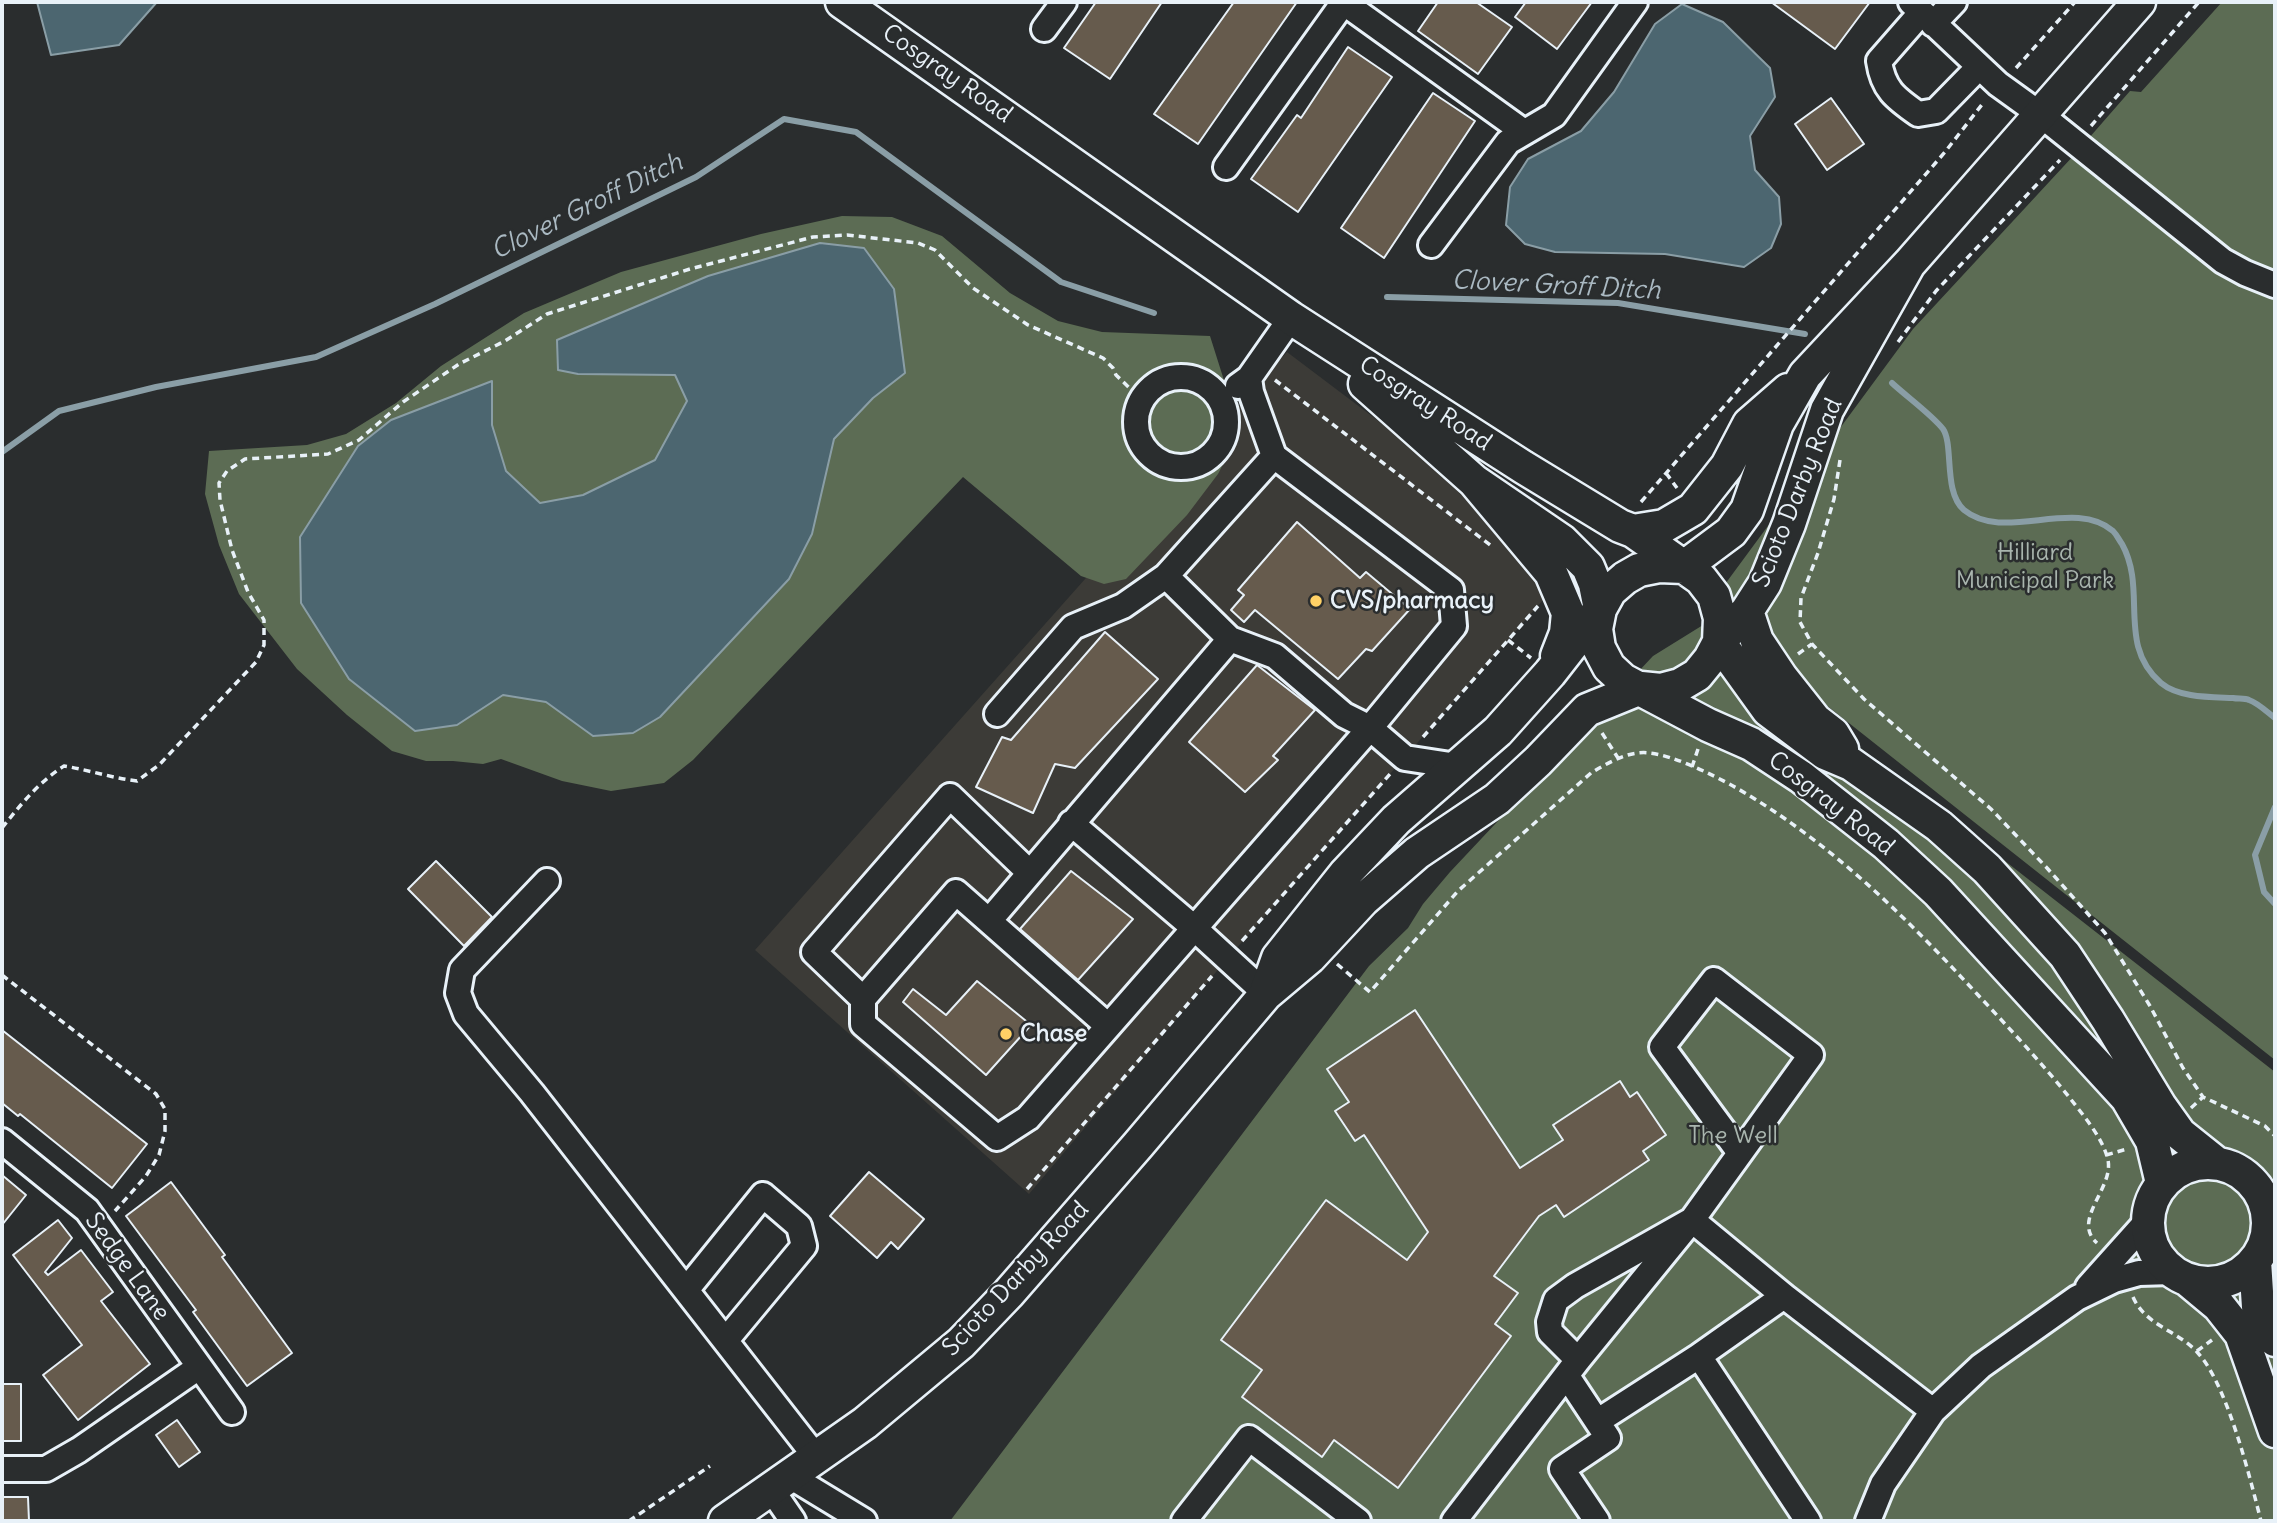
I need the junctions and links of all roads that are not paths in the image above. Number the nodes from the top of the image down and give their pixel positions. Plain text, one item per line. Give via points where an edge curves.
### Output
1 (842, 2) edge
2 (1065, 2) edge
3 (1343, 2) edge
4 (1635, 2) edge
5 (1954, 2) edge
6 (2139, 2) edge
7 (1922, 13) edge
8 (1044, 29) dead end
9 (1979, 67) junction
10 (2041, 115) junction
11 (1524, 132) junction
12 (1226, 167) dead end
13 (1432, 246) dead end
14 (1909, 264) junction
15 (2275, 285) edge
16 (1291, 318) junction
17 (1253, 372) junction
18 (1805, 375) junction
19 (1220, 398) junction
20 (1274, 456) junction
21 (1474, 481) junction
22 (1633, 531) junction
23 (1684, 567) junction
24 (1166, 576) junction
25 (1600, 609) junction
26 (1747, 611) junction
27 (1230, 639) junction
28 (1719, 642) junction
29 (1544, 669) junction
30 (1641, 688) junction
31 (997, 714) dead end
32 (1370, 728) junction
33 (1851, 764) junction
34 (1457, 766) junction
35 (1072, 823) junction
36 (1030, 873) junction
37 (547, 881) dead end
38 (989, 921) junction
39 (1193, 928) junction
40 (1266, 994) junction
41 (863, 999) junction
42 (1108, 1026) junction
43 (2, 1141) edge
44 (1740, 1153) junction
45 (2214, 1162) junction
46 (2162, 1183) junction
47 (1692, 1220) junction
48 (2148, 1220) junction
49 (2255, 1261) junction
50 (2180, 1276) junction
51 (687, 1289) junction
52 (1784, 1296) junction
53 (2077, 1298) junction
54 (2275, 1339) edge
55 (726, 1340) junction
56 (1699, 1356) junction
57 (199, 1367) junction
58 (1573, 1368) junction
59 (1933, 1411) junction
60 (232, 1412) dead end
61 (1598, 1421) junction
62 (2275, 1431) edge
63 (816, 1457) junction
64 (2, 1469) edge
65 (780, 1483) junction
66 (725, 1521) edge
67 (793, 1521) edge
68 (864, 1521) edge
69 (1184, 1521) edge
70 (1358, 1521) edge
71 (1454, 1521) edge
72 (1597, 1521) edge
73 (1808, 1521) edge
74 (1868, 1521) edge

1 - 16 main road, Cosgray Road
2 - 8 street
3 - 11 street
3 - 12 street
4 - 11 street via 1554,115
5 - 7 street
6 - 10 main road, Scioto Darby Road
7 - 9 street
7 - 9 street via 1879,61 1881,81 1901,103 1918,114 1936,111
9 - 10 street
10 - 14 main road, Scioto Darby Road
10 - 15 street via 2223,261
11 - 13 street via 1508,142
14 - 18 main road, Scioto Darby Road
14 - 26 main road, Scioto Darby Road via 1827,410 1790,524 1765,583
16 - 17 street
16 - 21 main road, Cosgray Road
16 - 22 main road, Cosgray Road via 1523,467
17 - 19 street
17 - 20 street via 1251,392
18 - 22 main road, Scioto Darby Road via 1749,424 1727,466 1693,509 1664,526
18 - 23 main road, Scioto Darby Road via 1777,424 1747,510 1731,532
19 - 19 street via 1211,388 1187,377 1161,382 1142,400 1136,417 1143,447 1167,466 1183,468 1212,456 1226,428
20 - 24 street
20 - 32 street via 1451,590 1454,626
21 - 25 main road, Cosgray Road via 1562,541 1588,567
21 - 29 main road, Cosgray Road via 1560,589 1568,613 1566,633
22 - 23 main road, Cosgray Road
23 - 25 main road, Scioto Darby Road via 1639,570 1610,592
23 - 28 main road, Cosgray Road via 1714,596 1720,618
24 - 27 street
24 - 31 street via 1124,606 1073,627
25 - 29 main road, Scioto Darby Road
25 - 30 main road, Cosgray Road via 1599,648 1616,674
26 - 28 main road, Scioto Darby Road
26 - 33 main road, Cosgray Road via 1757,641 1815,720 1833,734
27 - 32 street via 1275,656 1344,715
27 - 35 street
28 - 30 main road, Scioto Darby Road via 1698,675 1661,690
28 - 33 main road, Cosgray Road via 1768,710 1825,753
29 - 34 main road, Scioto Darby Road via 1498,732
30 - 40 main road, Scioto Darby Road via 1587,710 1497,799 1417,853
30 - 46 main road, Cosgray Road via 1751,744 1801,777 1938,891 2127,1098 2152,1141
32 - 34 street via 1405,758
32 - 39 street
33 - 45 main road, Cosgray Road via 1939,826 2004,888 2064,955 2180,1135
34 - 40 main road, Scioto Darby Road via 1345,874 1278,958
35 - 36 street
35 - 39 street
36 - 38 street
36 - 41 street via 950,796 814,952
37 - 51 street via 462,970 458,993 466,1014
38 - 41 street via 956,892
38 - 42 street
39 - 40 street
39 - 42 street
40 - 63 main road, Scioto Darby Road via 961,1343 866,1423
41 - 42 street via 863,1024 997,1138 1028,1118
43 - 57 street, Sedge Lane via 87,1210
44 - 44 street via 1811,1055 1714,980 1662,1047
44 - 47 street
45 - 46 main road via 2177,1171
45 - 49 main road, Cosgray Road via 2249,1177 2260,1192 2269,1227
46 - 48 main road
47 - 52 street
47 - 58 street
47 - 58 street via 1556,1300 1550,1332
48 - 50 main road via 2158,1257
48 - 53 street
49 - 50 main road via 2226,1280 2209,1283
49 - 54 main road, Cosgray Road via 2258,1307
50 - 53 street via 2139,1273
50 - 62 main road via 2219,1306 2241,1334
51 - 55 street
51 - 55 street via 763,1195 799,1226 804,1246
52 - 56 street
52 - 59 street
53 - 59 street via 1981,1366
55 - 63 street
56 - 61 street
56 - 73 street
57 - 60 street, Sedge Lane
57 - 64 street via 46,1469
58 - 61 street
58 - 71 street
59 - 74 street via 1883,1484
61 - 72 street via 1608,1438 1562,1469
63 - 65 main road, Scioto Darby Road
65 - 66 main road, Scioto Darby Road
65 - 67 street
65 - 68 street
69 - 70 street via 1249,1438

